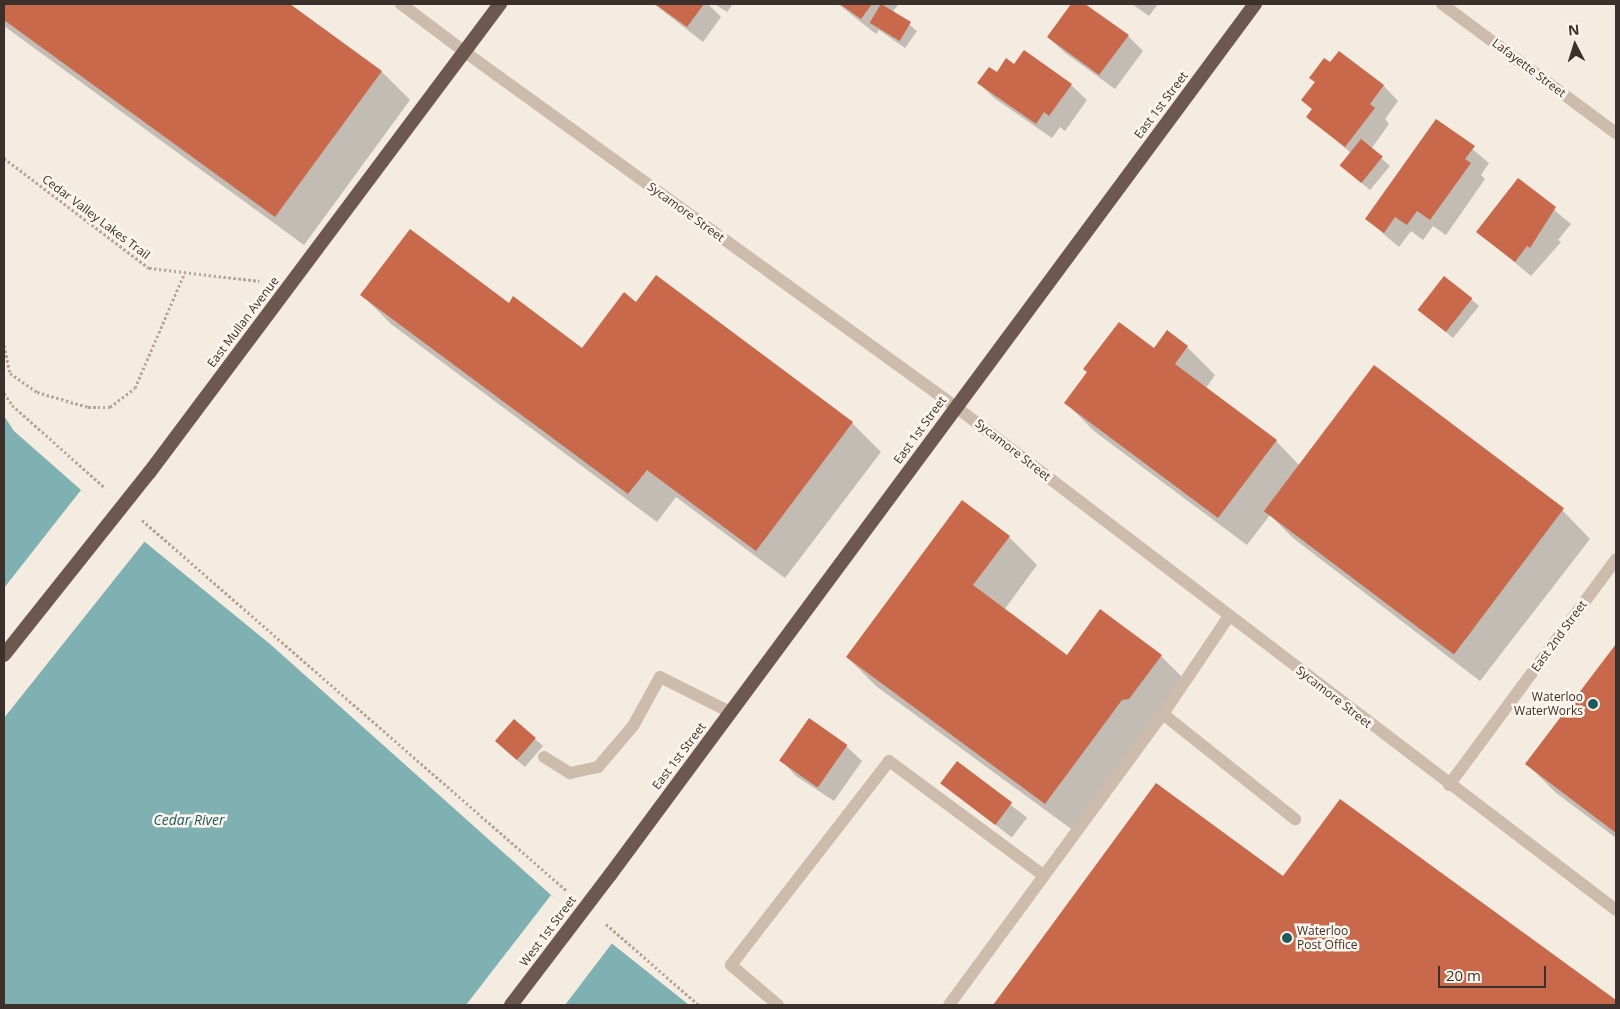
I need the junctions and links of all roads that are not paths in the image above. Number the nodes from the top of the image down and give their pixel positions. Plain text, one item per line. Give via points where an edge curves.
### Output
1 (401, 4) edge
2 (500, 4) edge
3 (1255, 4) edge
4 (1442, 4) edge
5 (465, 52) junction
6 (1616, 133) edge
7 (956, 407) junction
8 (1616, 559) edge
9 (1229, 616) junction
10 (4, 655) edge
11 (730, 712) junction
12 (1163, 714) junction
13 (544, 757) dead end
14 (1449, 786) junction
15 (1295, 819) dead end
16 (610, 875) joint
17 (1043, 875) junction
18 (1616, 910) edge
19 (511, 1005) edge
20 (778, 1005) edge
21 (949, 1005) edge

1 - 5 street, Sycamore Street
2 - 5 highway, East Mullan Avenue
3 - 7 highway, East 1st Street
4 - 6 street, Lafayette Street
5 - 7 street, Sycamore Street
5 - 10 highway, East Mullan Avenue, bridge via 149,473
7 - 9 street, Sycamore Street
7 - 11 highway, East 1st Street
8 - 14 street, East 2nd Street
9 - 12 street
9 - 14 street, Sycamore Street
11 - 13 street via 660,677 633,726 598,767 570,773
11 - 16 highway, East 1st Street
12 - 15 street
12 - 17 street
14 - 18 street, Sycamore Street
16 - 19 highway, West 1st Street, bridge
17 - 20 street via 889,761 731,965
17 - 21 street

